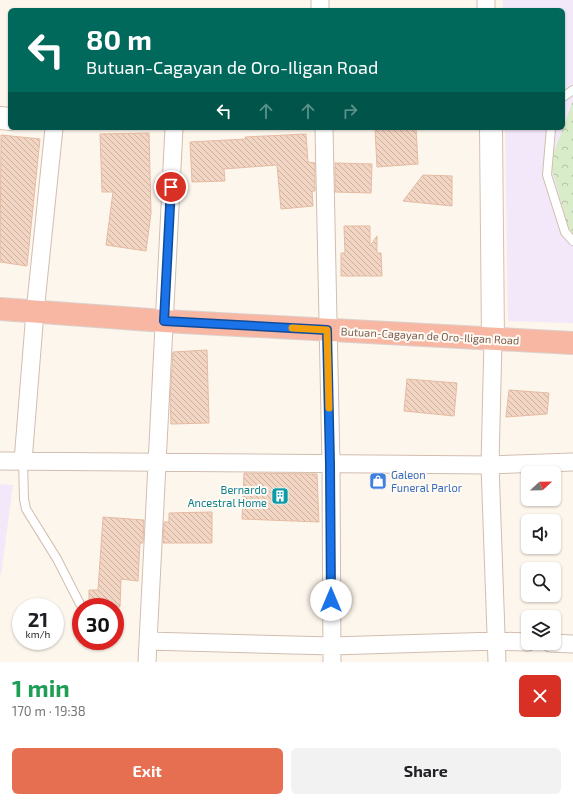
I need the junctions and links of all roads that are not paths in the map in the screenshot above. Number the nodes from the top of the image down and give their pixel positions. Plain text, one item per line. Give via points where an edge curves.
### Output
1 (54, 130) edge
2 (174, 130) edge
3 (324, 130) edge
4 (491, 130) edge
5 (551, 130) edge
6 (573, 241) edge
7 (0, 309) edge
8 (35, 312) junction
9 (164, 321) junction
10 (327, 330) junction
11 (493, 340) junction
12 (573, 343) edge
13 (0, 461) edge
14 (22, 461) junction
15 (573, 462) edge
16 (156, 463) junction
17 (330, 464) junction
18 (490, 465) junction
19 (77, 598) edge
20 (148, 641) junction
21 (496, 641) junction
22 (521, 642) edge
23 (561, 643) edge
24 (573, 644) edge
25 (332, 654) edge
26 (147, 662) edge
27 (497, 662) edge

1 - 8 street
2 - 9 street
3 - 10 street
4 - 11 street
5 - 6 lane via 548,175 565,232
7 - 8 highway, Butuan-Cagayan de Oro-Iligan Road
8 - 9 highway, Butuan-Cagayan de Oro-Iligan Road
8 - 14 street
9 - 10 highway, Butuan-Cagayan de Oro-Iligan Road
9 - 16 street
10 - 11 highway, Butuan-Cagayan de Oro-Iligan Road
10 - 17 street
11 - 12 highway, Butuan-Cagayan de Oro-Iligan Road
11 - 18 street
13 - 14 street
14 - 16 street
14 - 19 lane via 26,509 57,559
15 - 18 street
16 - 17 street
16 - 20 street
17 - 18 street
17 - 25 street
18 - 21 street
20 - 25 street
20 - 26 street
21 - 22 street
21 - 25 street
21 - 27 street
23 - 24 street

